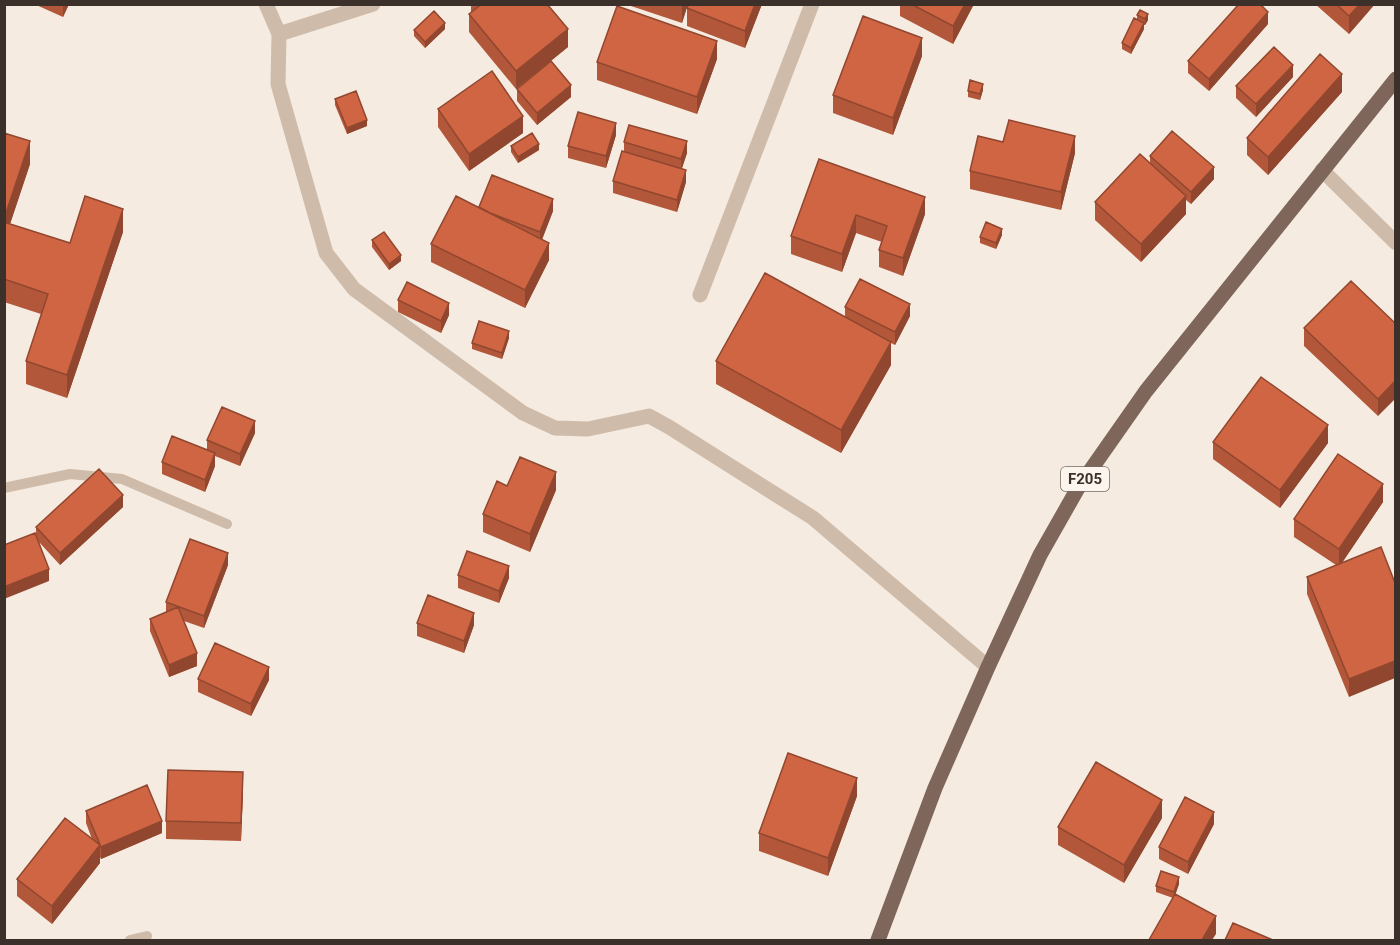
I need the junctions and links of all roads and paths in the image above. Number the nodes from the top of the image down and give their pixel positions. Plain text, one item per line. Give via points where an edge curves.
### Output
1 (266, 4) edge
2 (373, 4) edge
3 (812, 4) edge
4 (279, 34) junction
5 (1395, 79) edge
6 (1322, 170) junction
7 (1395, 243) edge
8 (700, 295) dead end
9 (4, 488) edge
10 (227, 524) dead end
11 (988, 667) junction
12 (147, 936) dead end
13 (130, 940) edge
14 (878, 940) edge

1 - 4 street
2 - 4 street
3 - 8 street
4 - 11 street via 278,84 326,253 354,289 523,413 555,428 588,429 650,416 669,427 813,518
5 - 6 main road, F205
6 - 7 street
6 - 11 main road, F205 via 1146,391 1078,488 1040,555
9 - 10 lane via 70,474 122,479
11 - 14 main road, F205 via 935,788
12 - 13 lane

